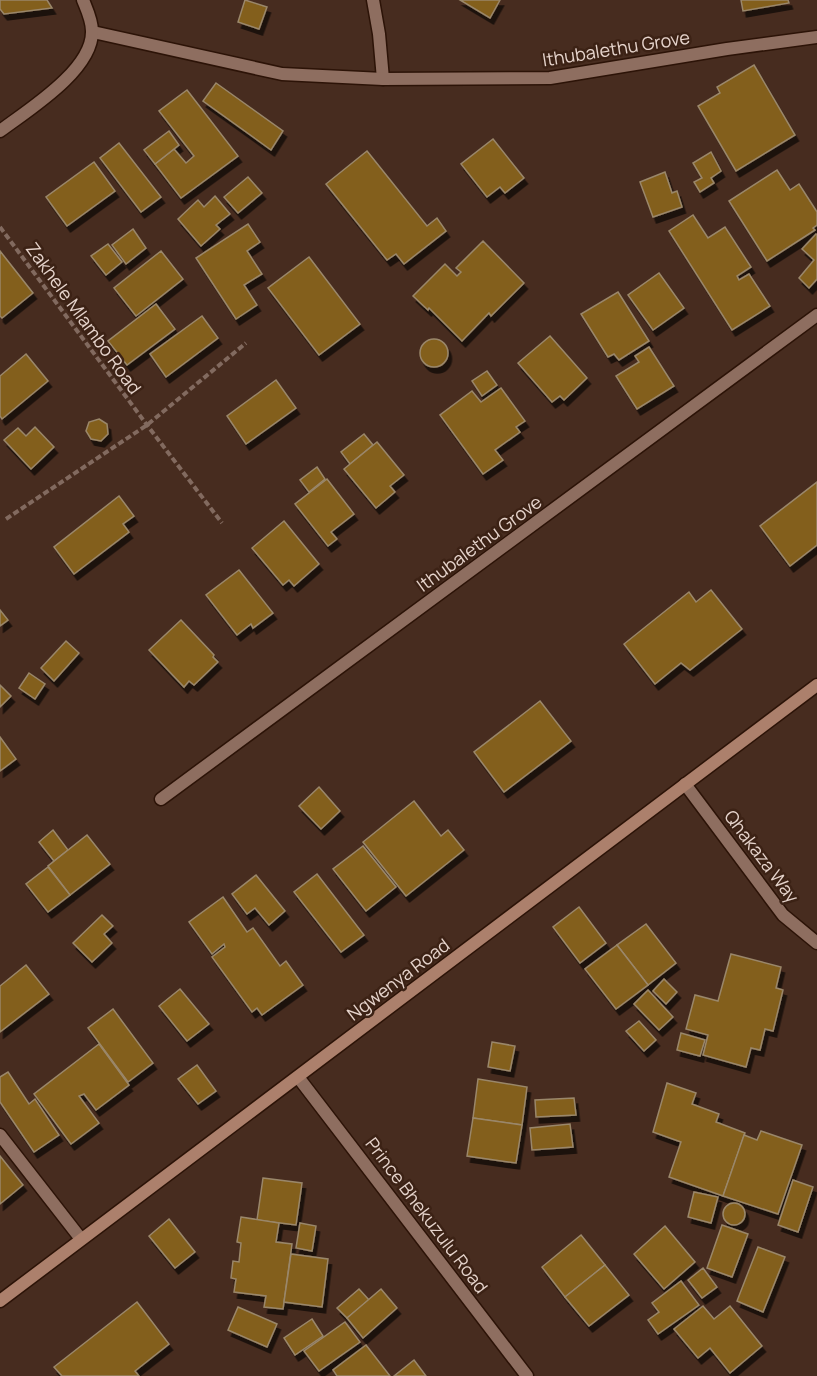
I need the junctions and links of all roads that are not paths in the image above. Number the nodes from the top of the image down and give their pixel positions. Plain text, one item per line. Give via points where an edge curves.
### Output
1 (83, 0) edge
2 (373, 0) edge
3 (93, 32) junction
4 (817, 37) edge
5 (383, 79) junction
6 (0, 131) edge
7 (817, 315) edge
8 (817, 685) edge
9 (685, 784) junction
10 (161, 799) dead end
11 (817, 943) edge
12 (298, 1077) junction
13 (0, 1135) edge
14 (81, 1239) junction
15 (0, 1301) edge
16 (527, 1376) edge

1 - 3 street
2 - 5 street
3 - 5 street, Ithubalethu Grove via 282,74
3 - 6 street via 87,51 68,79
4 - 5 street, Ithubalethu Grove via 550,78
7 - 10 street, Ithubalethu Grove
8 - 9 street, Ngwenya Road
9 - 11 street, Qhakaza Way via 783,915
9 - 12 street, Ngwenya Road
12 - 14 street, Ngwenya Road
12 - 16 street, Prince Bhekuzulu Road
13 - 14 street
14 - 15 street, Ngwenya Road

